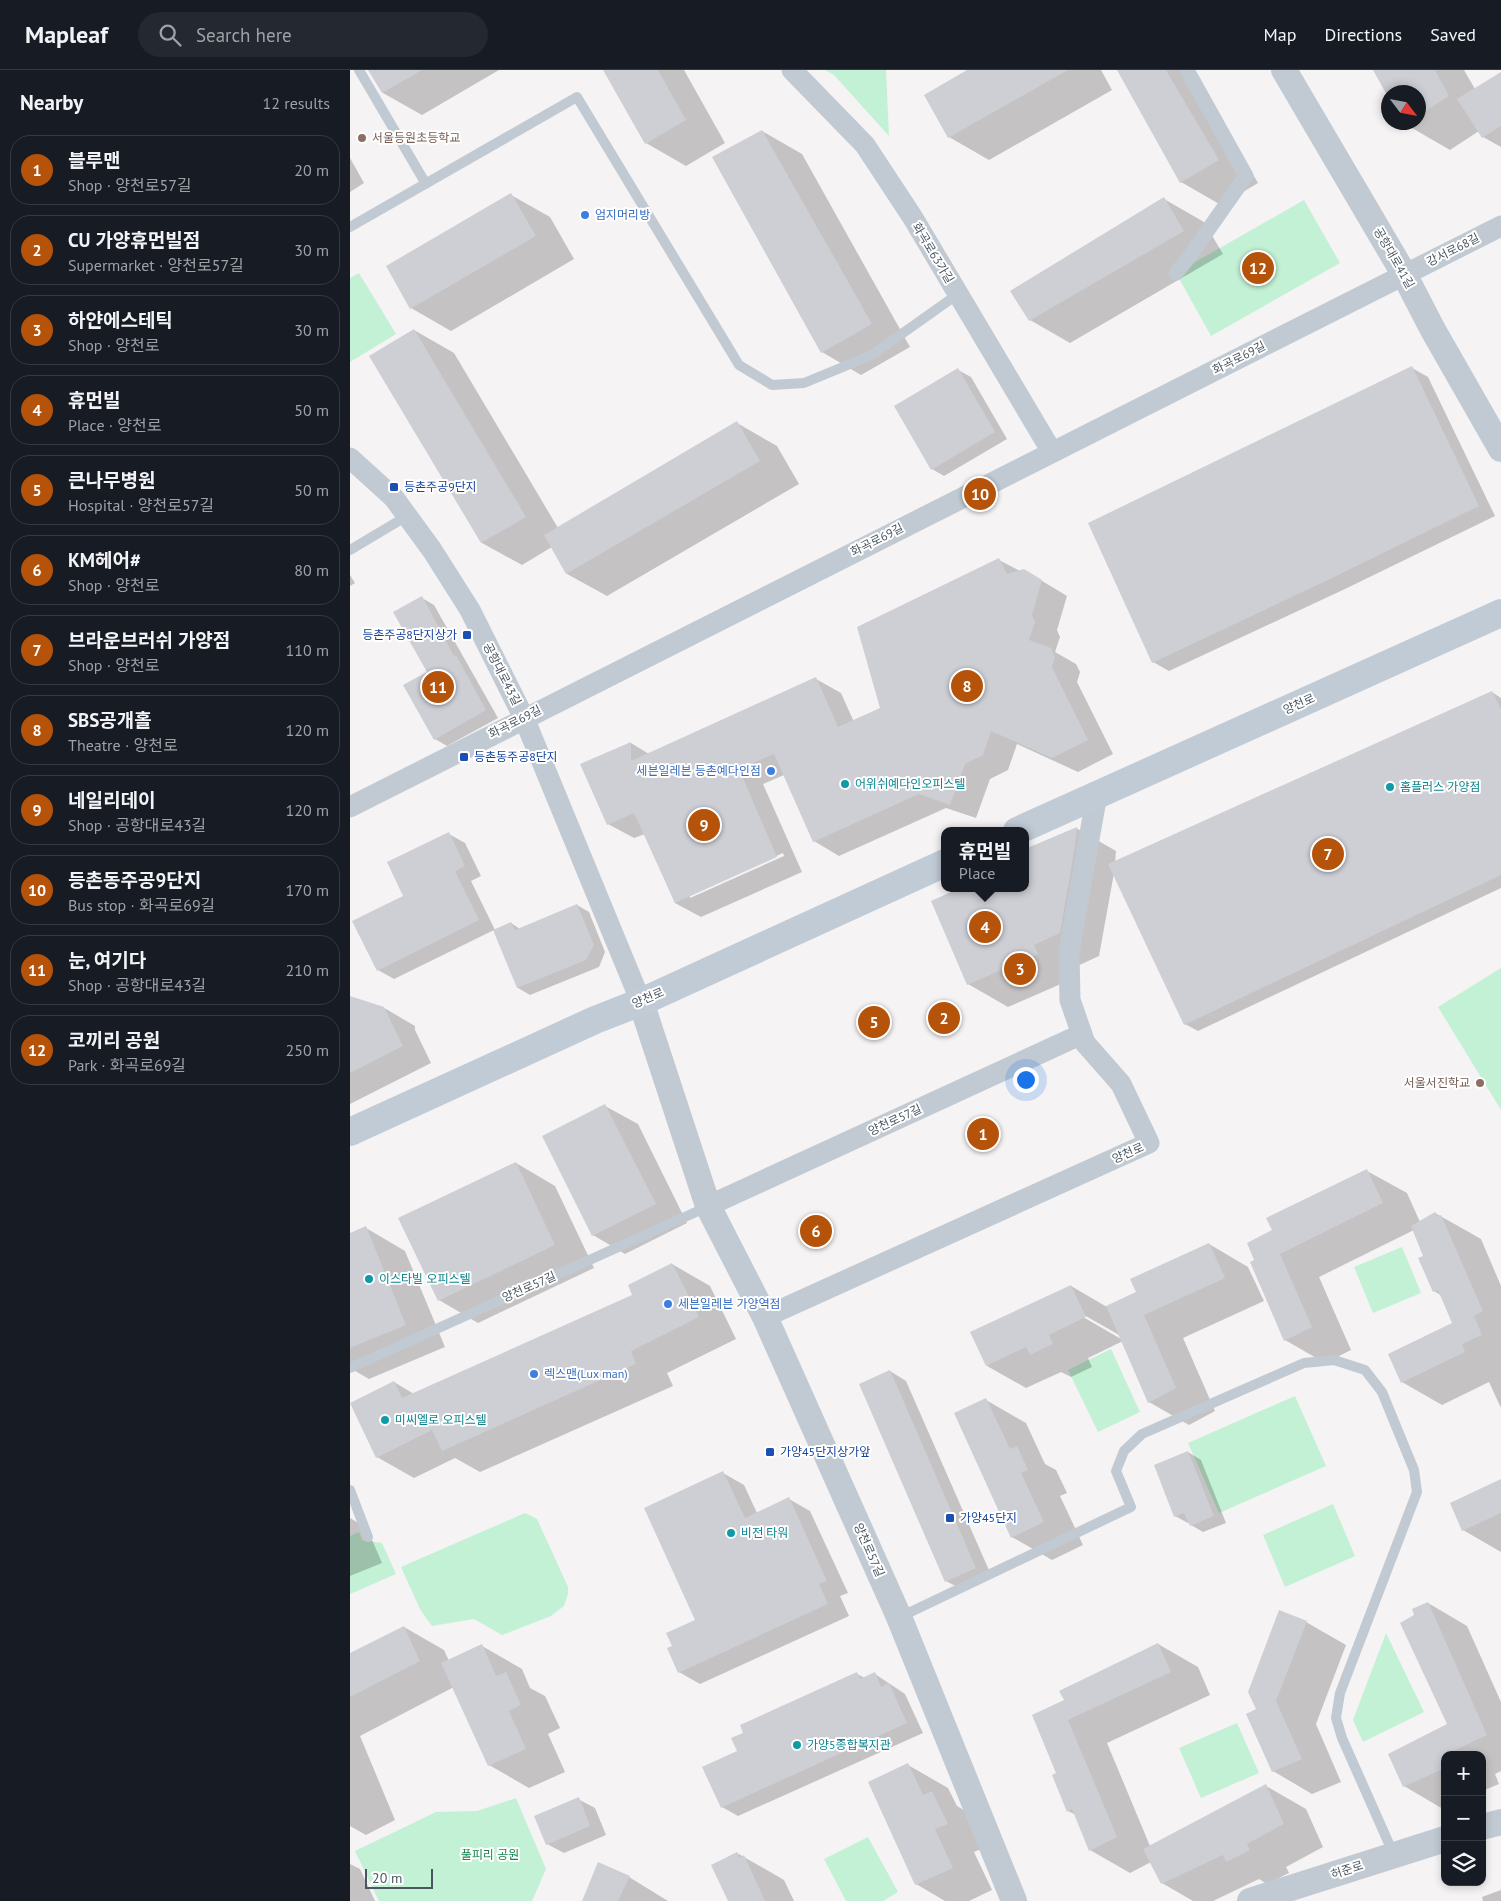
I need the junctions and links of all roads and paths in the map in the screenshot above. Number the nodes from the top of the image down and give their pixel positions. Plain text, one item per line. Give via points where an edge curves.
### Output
1 (359, 70) edge
2 (792, 70) edge
3 (1187, 70) edge
4 (1284, 70) edge
5 (426, 184) junction
6 (1501, 226) edge
7 (350, 227) edge
8 (1176, 273) dead end
9 (1404, 274) junction
10 (958, 294) junction
11 (1501, 449) edge
12 (1052, 452) junction
13 (350, 458) edge
14 (407, 516) junction
15 (350, 550) edge
16 (1501, 613) edge
17 (524, 718) junction
18 (1097, 794) junction
19 (350, 806) edge
20 (1026, 827) edge
21 (941, 866) edge
22 (641, 1002) junction
23 (1082, 1034) junction
24 (350, 1132) edge
25 (708, 1206) junction
26 (765, 1317) junction
27 (350, 1368) edge
28 (350, 1490) edge
29 (368, 1537) dead end
30 (899, 1617) junction
31 (1501, 1822) edge
32 (1486, 1826) edge
33 (1441, 1840) edge
34 (1394, 1855) junction
35 (1014, 1901) edge
36 (1250, 1901) edge

1 - 5 lane
2 - 10 street, 화곡로63가길 via 864,145
3 - 8 street via 1246,176
4 - 9 street, 공항대로41길
5 - 7 lane
5 - 10 lane via 577,97 739,366 772,384 804,383 872,355
6 - 9 street, 강서로68길
9 - 11 street, 공항대로41길
9 - 12 street, 화곡로69길
10 - 12 street, 화곡로63가길
12 - 17 street, 화곡로69길
13 - 14 street, 공항대로43길 via 394,498
14 - 15 lane
14 - 17 street, 공항대로43길 via 470,610
16 - 18 main road, 양천로
17 - 19 street, 화곡로69길
17 - 22 street, 공항대로43길
18 - 20 main road, 양천로
18 - 23 street, 양천로 via 1069,952 1070,1000
21 - 22 main road, 양천로
22 - 24 main road, 양천로
22 - 25 street, 양천로57길
23 - 25 street, 양천로57길
23 - 26 street, 양천로 via 1085,1043 1121,1084 1149,1143
25 - 26 street, 양천로57길
25 - 27 lane, 양천로57길
26 - 30 street, 양천로57길
28 - 29 lane
30 - 34 lane via 1131,1507 1116,1471 1124,1451 1142,1434 1304,1363 1334,1360 1365,1370 1386,1400 1414,1470 1417,1492 1340,1693 1336,1718
30 - 35 street, 양천로57길
31 - 32 street
33 - 34 street, 허준로
34 - 36 street, 허준로

